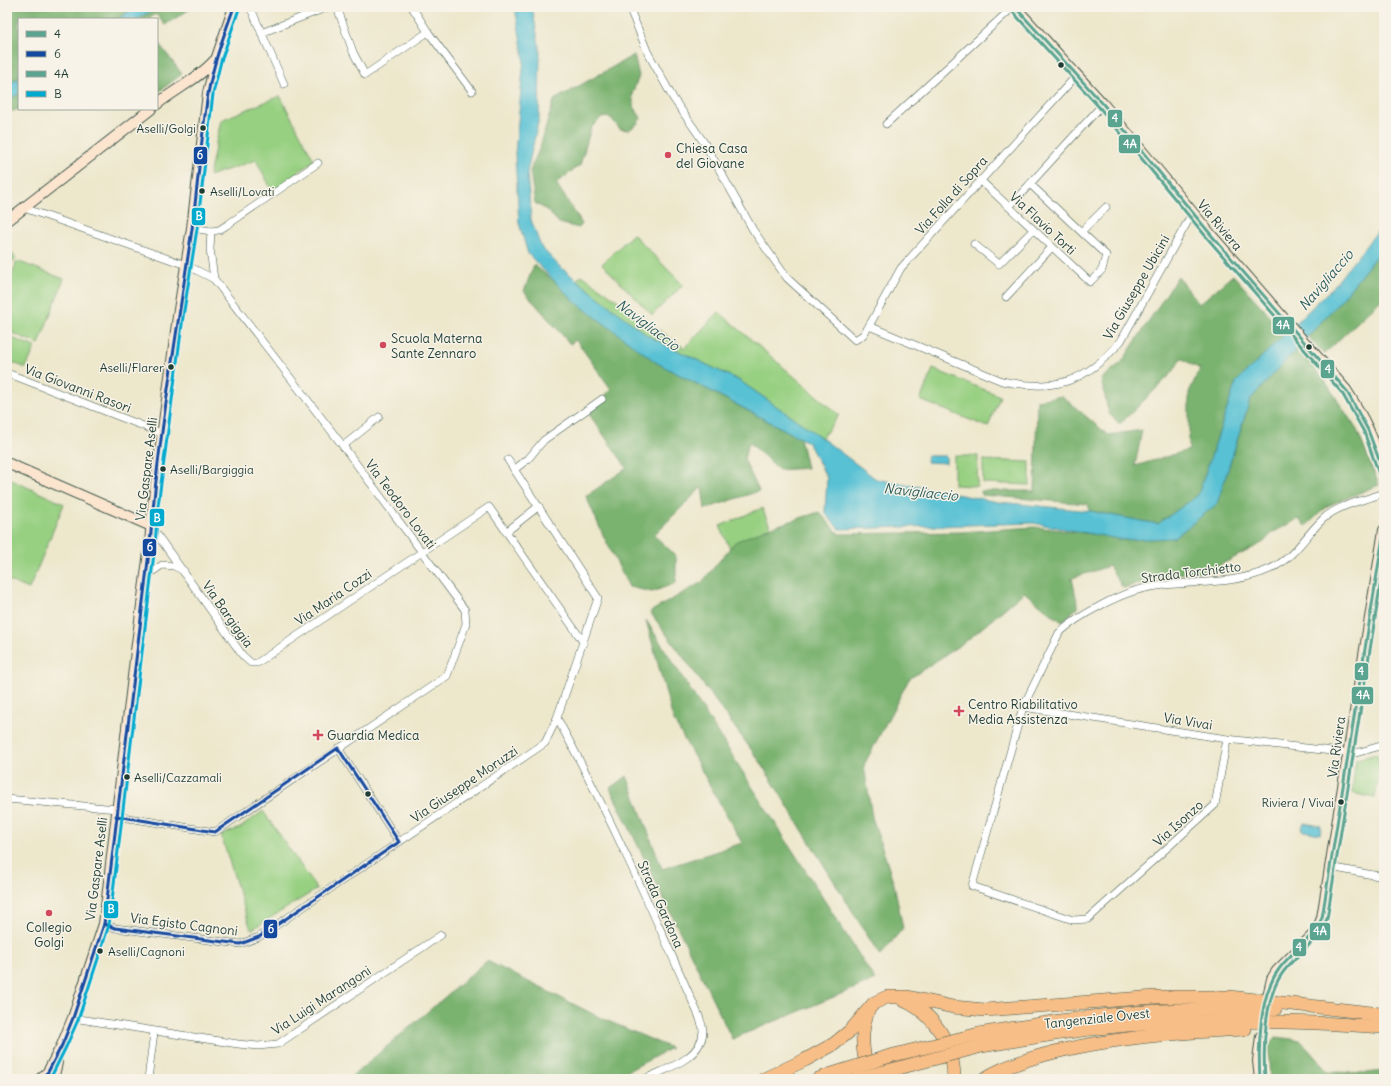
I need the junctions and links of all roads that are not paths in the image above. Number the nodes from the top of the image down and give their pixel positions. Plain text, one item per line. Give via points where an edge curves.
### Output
1 (234, 7) edge
2 (248, 7) edge
3 (328, 7) edge
4 (337, 7) edge
5 (412, 7) edge
6 (629, 7) edge
7 (1014, 7) edge
8 (261, 32) junction
9 (428, 32) junction
10 (216, 60) junction
11 (1077, 75) junction
12 (284, 84) dead end
13 (472, 91) dead end
14 (158, 103) edge
15 (1103, 104) junction
16 (150, 110) edge
17 (886, 124) dead end
18 (318, 163) dead end
19 (980, 180) junction
20 (1030, 184) junction
21 (1009, 207) junction
22 (24, 208) junction
23 (1106, 208) dead end
24 (1193, 212) junction
25 (7, 221) edge
26 (192, 228) junction
27 (1033, 230) junction
28 (211, 231) junction
29 (1082, 231) junction
30 (974, 244) dead end
31 (1052, 247) junction
32 (186, 265) junction
33 (214, 279) junction
34 (1006, 297) dead end
35 (869, 326) junction
36 (7, 373) edge
37 (602, 399) dead end
38 (379, 417) dead end
39 (164, 434) junction
40 (343, 446) junction
41 (508, 460) dead end
42 (7, 463) edge
43 (515, 469) junction
44 (1384, 473) edge
45 (1384, 493) edge
46 (539, 506) junction
47 (151, 526) junction
48 (1384, 530) edge
49 (506, 532) junction
50 (423, 552) junction
51 (184, 571) junction
52 (1380, 575) edge
53 (145, 577) junction
54 (584, 643) junction
55 (257, 663) joint
56 (1023, 707) junction
57 (557, 718) junction
58 (1227, 739) junction
59 (1384, 745) edge
60 (338, 748) junction
61 (1349, 753) junction
62 (999, 792) joint
63 (7, 799) edge
64 (116, 813) junction
65 (399, 842) junction
66 (1330, 867) junction
67 (1384, 877) edge
68 (104, 924) junction
69 (441, 935) dead end
70 (1268, 996) dead end
71 (892, 997) junction
72 (869, 1009) junction
73 (1378, 1013) edge
74 (73, 1018) junction
75 (1363, 1026) junction
76 (1384, 1027) edge
77 (154, 1032) junction
78 (1261, 1036) dead end
79 (980, 1040) junction
80 (62, 1046) junction
81 (823, 1077) edge
82 (40, 1079) edge
83 (52, 1079) edge
84 (148, 1079) edge
85 (645, 1079) edge
86 (764, 1079) edge
87 (857, 1079) edge
88 (871, 1079) edge
89 (954, 1079) edge
90 (984, 1079) edge
91 (1260, 1079) edge

1 - 10 street, Via Gaspare Aselli
2 - 8 street
3 - 8 street
4 - 9 street via 364,75
5 - 9 street
6 - 35 street, Via Folla di Sopra via 648,53 673,98 705,144 753,230 787,278 855,340 863,335
7 - 11 street, Via Riviera
7 - 17 street
8 - 12 street
9 - 13 street
10 - 14 street via 194,80
10 - 26 street, Via Gaspare Aselli via 208,93
11 - 15 street, Via Riviera
11 - 19 street, Via Folla di Sopra
15 - 20 street
15 - 24 street, Via Riviera
16 - 22 street
18 - 28 street via 228,225
19 - 21 street, Via Flavio Torti
19 - 35 street, Via Folla di Sopra via 900,268
20 - 21 street
20 - 29 street
21 - 27 street, Via Flavio Torti
22 - 25 street
22 - 32 street, Via Teodoro Lovati
23 - 29 street
24 - 35 street, Via Giuseppe Ubicini via 1121,341 1090,371 1061,384 1026,386 1002,381
24 - 44 street, Via Riviera via 1346,390 1376,443
26 - 28 street
26 - 32 street, Via Gaspare Aselli
27 - 30 street via 999,264
27 - 31 street, Via Flavio Torti
28 - 33 street via 210,249
29 - 31 street, Via Flavio Torti via 1081,233 1106,255 1102,270 1090,282
31 - 34 street
32 - 33 street, Via Teodoro Lovati
32 - 39 street, Via Gaspare Aselli
33 - 40 street, Via Teodoro Lovati
36 - 39 street, Via Giovanni Rasori
37 - 43 street via 544,440 528,460
38 - 40 street
39 - 47 street, Via Gaspare Aselli
40 - 50 street, Via Teodoro Lovati
41 - 43 street, Via Giuseppe Moruzzi
42 - 47 street
43 - 46 street, Via Giuseppe Moruzzi
45 - 56 street, Strada Torchietto via 1332,512 1293,553 1271,569 1235,580 1150,587 1135,591 1118,597 1068,626 1054,642
46 - 49 street
46 - 54 street, Via Giuseppe Moruzzi via 598,598
47 - 51 street, Via Bargiggia
47 - 53 street, Via Gaspare Aselli
48 - 52 street, Via Riviera
49 - 50 street via 488,507
49 - 54 street
50 - 55 street, Via Maria Cozzi
50 - 60 street, Via Teodoro Lovati via 466,615 466,624 447,676
51 - 53 street via 174,566 162,565
51 - 55 street, Via Bargiggia via 246,660
52 - 61 street, Via Riviera
53 - 64 street, Via Gaspare Aselli
54 - 57 street, Via Giuseppe Moruzzi
56 - 58 street, Via Vivai
56 - 62 street, Strada Torchietto
57 - 65 street, Via Giuseppe Moruzzi via 545,743
57 - 85 street, Strada Gardona via 592,783 636,875 703,1030 700,1043 694,1052
58 - 61 street, Via Vivai
58 - 62 street, Via Isonzo via 1215,805 1088,919 1073,920 972,886
59 - 61 street, Via Vivai
60 - 64 street via 215,832
60 - 65 street
61 - 66 street, Via Riviera
63 - 64 street, Via Gaspare Aselli
64 - 68 street, Via Gaspare Aselli
65 - 68 street, Via Egisto Cagnoni via 259,937 240,944 115,928
66 - 67 street
66 - 70 street, Via Riviera via 1322,918 1317,932 1277,971
68 - 74 street, Via Gaspare Aselli
69 - 77 street, Via Luigi Marangoni via 278,1044 258,1046
71 - 72 highway via 878,1000
71 - 73 highway via 908,996 953,1007 985,1010 1149,998 1229,997
71 - 89 highway via 914,1006 935,1023 950,1050
72 - 86 highway via 851,1030 834,1044
72 - 88 highway via 862,1030 862,1044
73 - 79 highway, Tangenziale Ovest via 1204,1008 1075,1019
74 - 77 street, Via Luigi Marangoni
74 - 80 street, Via Gaspare Aselli
75 - 76 highway, Tangenziale Ovest
75 - 79 highway, Tangenziale Ovest via 1276,1021 1144,1024
75 - 90 highway via 1227,1030 1121,1041 1045,1055 1012,1065
77 - 84 street
78 - 91 street via 1258,1061
79 - 81 highway, Tangenziale Ovest, bridge via 890,1056
79 - 87 highway, Tangenziale Ovest, bridge
80 - 82 street, Via Gaspare Aselli via 48,1072
80 - 83 street, Via Gaspare Aselli

